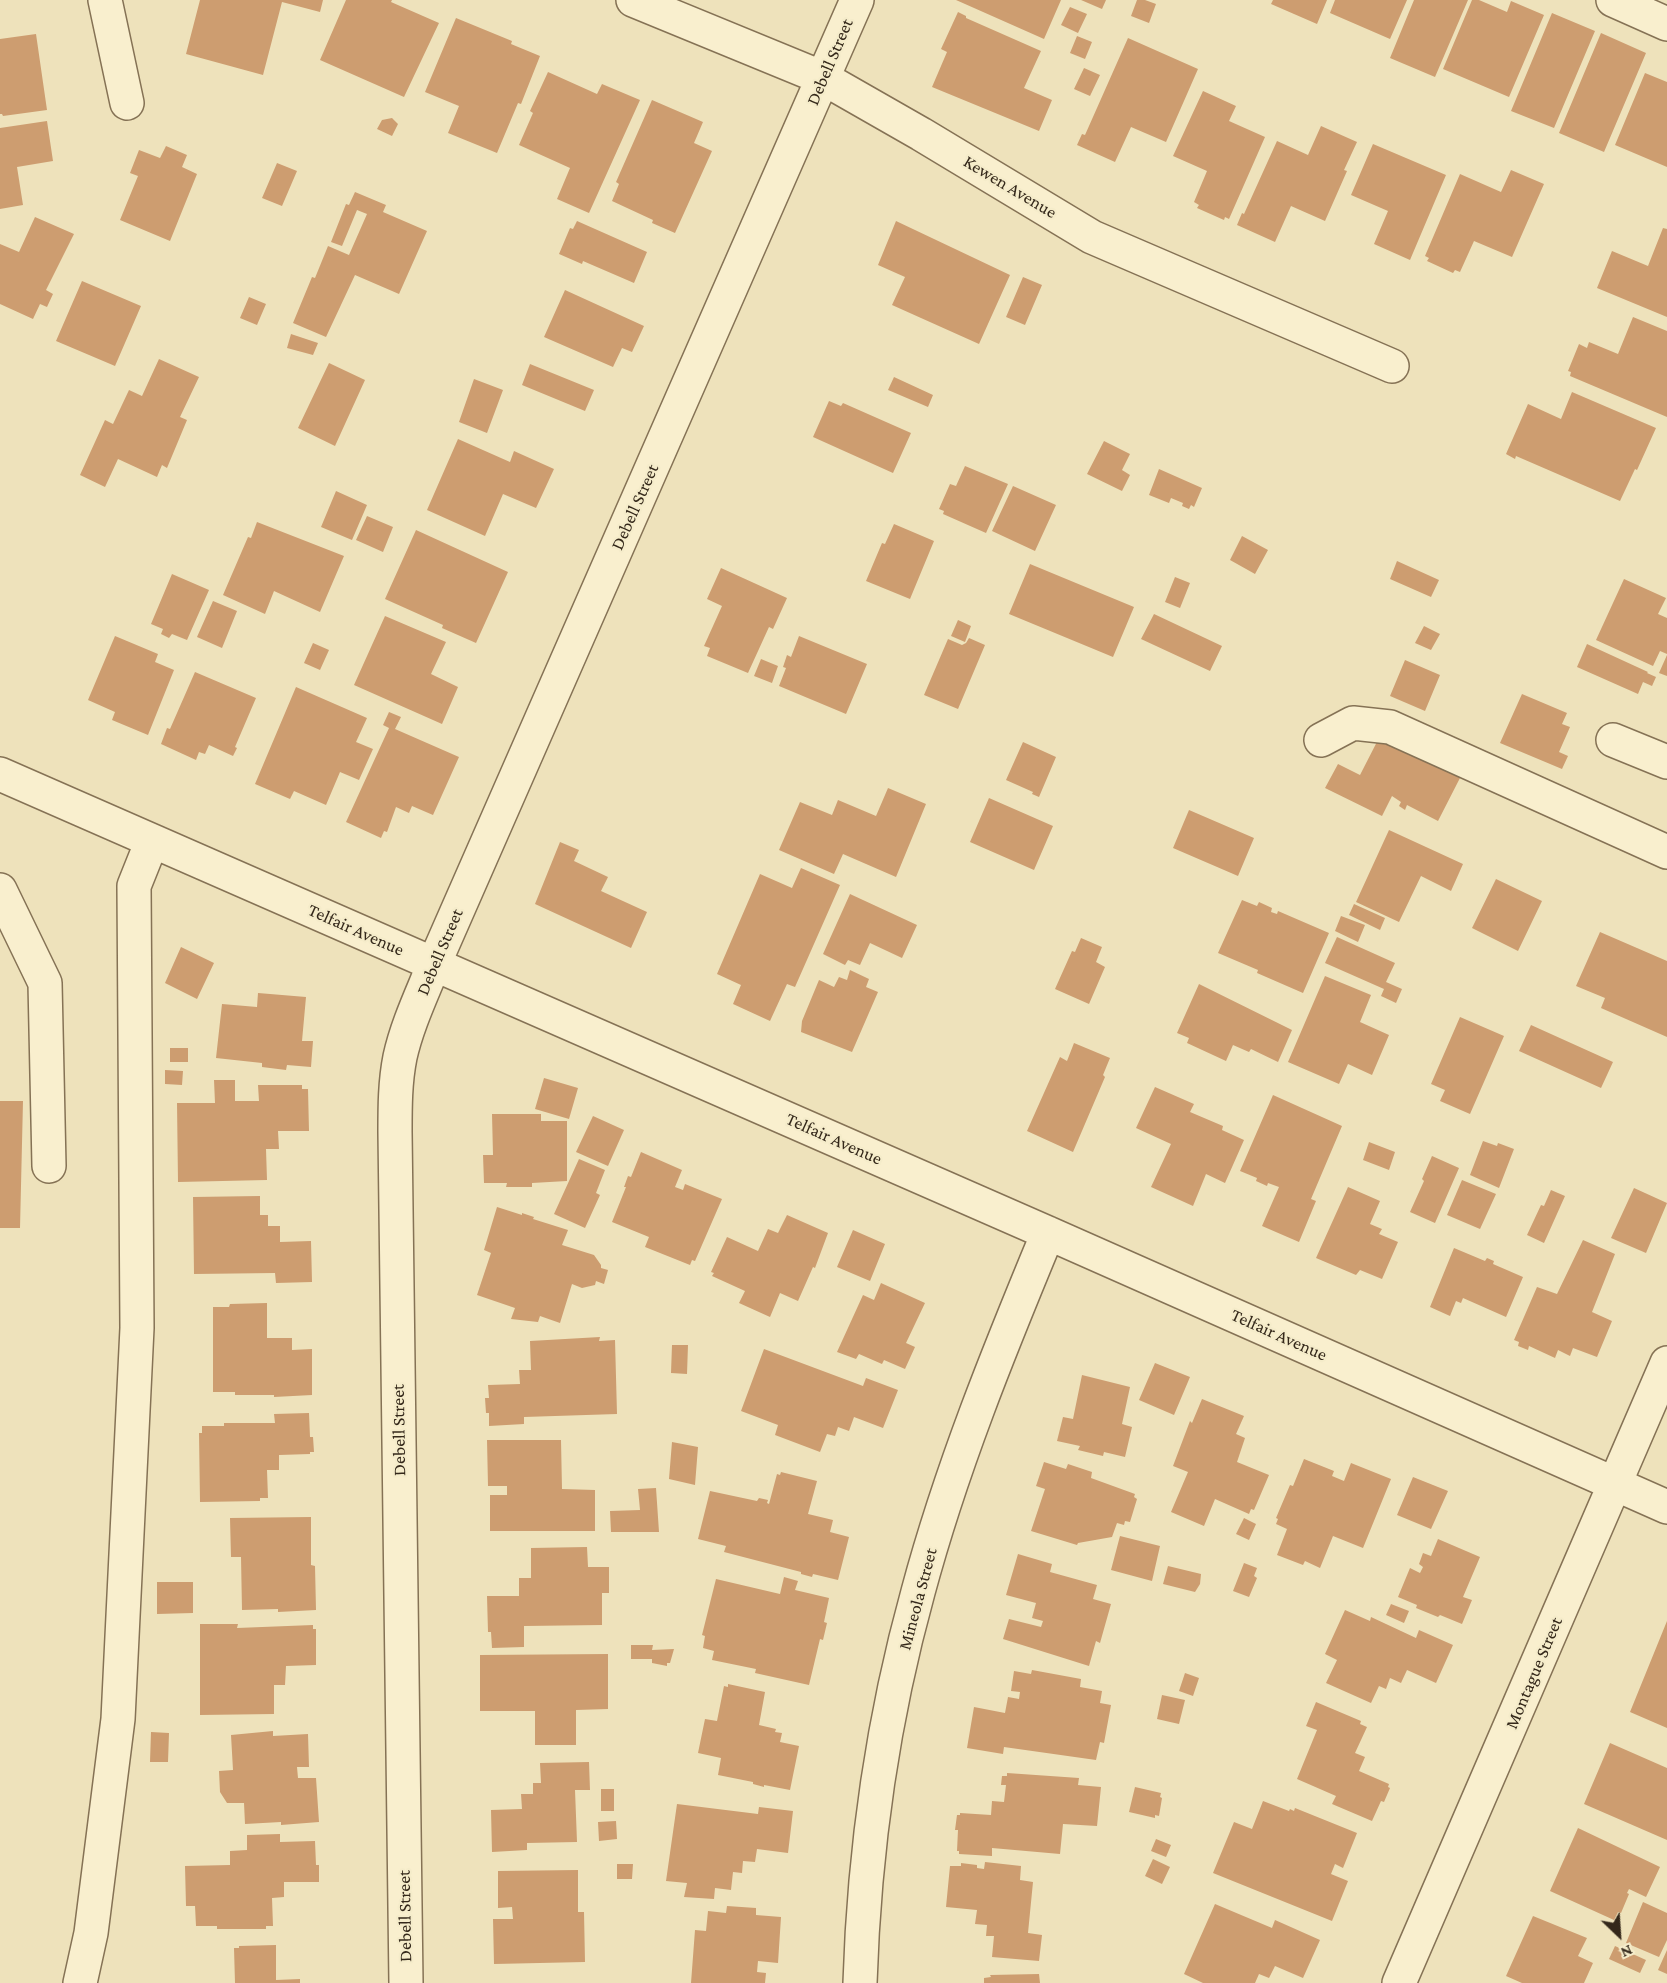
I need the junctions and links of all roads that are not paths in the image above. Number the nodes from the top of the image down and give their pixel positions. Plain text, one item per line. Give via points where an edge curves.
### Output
1 (105, 0) edge
2 (633, 0) edge
3 (857, 0) edge
4 (1613, 0) edge
5 (1667, 24) edge
6 (824, 78) junction
7 (127, 103) dead end
8 (1392, 366) dead end
9 (1321, 740) dead end
10 (1613, 740) dead end
11 (1667, 762) edge
12 (0, 774) edge
13 (152, 841) junction
14 (1667, 852) edge
15 (0, 890) edge
16 (434, 964) junction
17 (49, 1166) dead end
18 (1048, 1233) junction
19 (1667, 1363) edge
20 (1616, 1485) junction
21 (1667, 1507) edge
22 (80, 1983) edge
23 (406, 1983) edge
24 (860, 1983) edge
25 (1399, 1983) edge

1 - 7 street
2 - 6 street, Kewen Avenue
3 - 6 street, Debell Street
4 - 5 street
6 - 8 street, Kewen Avenue via 1092,237
6 - 16 street, Debell Street
9 - 14 street via 1353,723 1390,728
10 - 11 street
12 - 13 street, Telfair Avenue
13 - 16 street, Telfair Avenue
13 - 22 street via 134,886 136,1328 118,1719 92,1933
15 - 17 street via 45,983
16 - 18 street, Telfair Avenue
16 - 23 street, Debell Street via 400,1056 395,1094
18 - 20 street, Telfair Avenue
18 - 24 street, Mineola Street via 979,1404 917,1593 877,1801
19 - 20 street, Montague Street
20 - 21 street, Telfair Avenue
20 - 25 street, Montague Street

